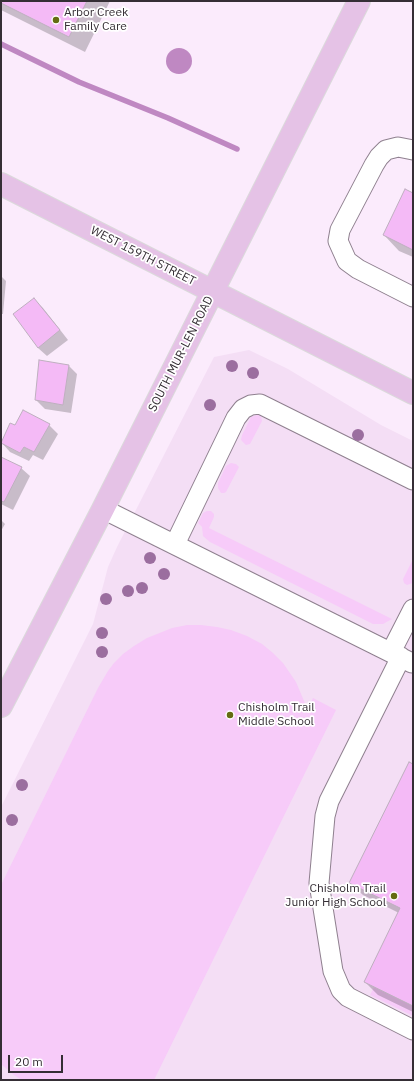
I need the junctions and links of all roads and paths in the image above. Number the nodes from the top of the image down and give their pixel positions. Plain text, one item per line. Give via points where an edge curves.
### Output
1 (359, 1) edge
2 (413, 150) edge
3 (1, 184) edge
4 (213, 292) junction
5 (413, 297) edge
6 (413, 393) edge
7 (413, 480) edge
8 (103, 509) junction
9 (176, 544) junction
10 (413, 609) edge
11 (402, 658) edge
12 (1, 706) edge
13 (413, 1030) edge

1 - 4 main road, SOUTH MUR-LEN ROAD
2 - 5 lane via 398,147 386,150 379,158 340,230 338,241 347,261
3 - 4 main road, WEST 159TH STREET
4 - 6 main road, WEST 159TH STREET
4 - 8 main road, SOUTH MUR-LEN ROAD
7 - 9 lane via 260,404 251,405 236,418
8 - 9 lane
8 - 12 main road, SOUTH MUR-LEN ROAD
9 - 11 lane
10 - 11 lane
11 - 13 lane via 329,801 325,816 319,883 333,971 341,990 348,997

